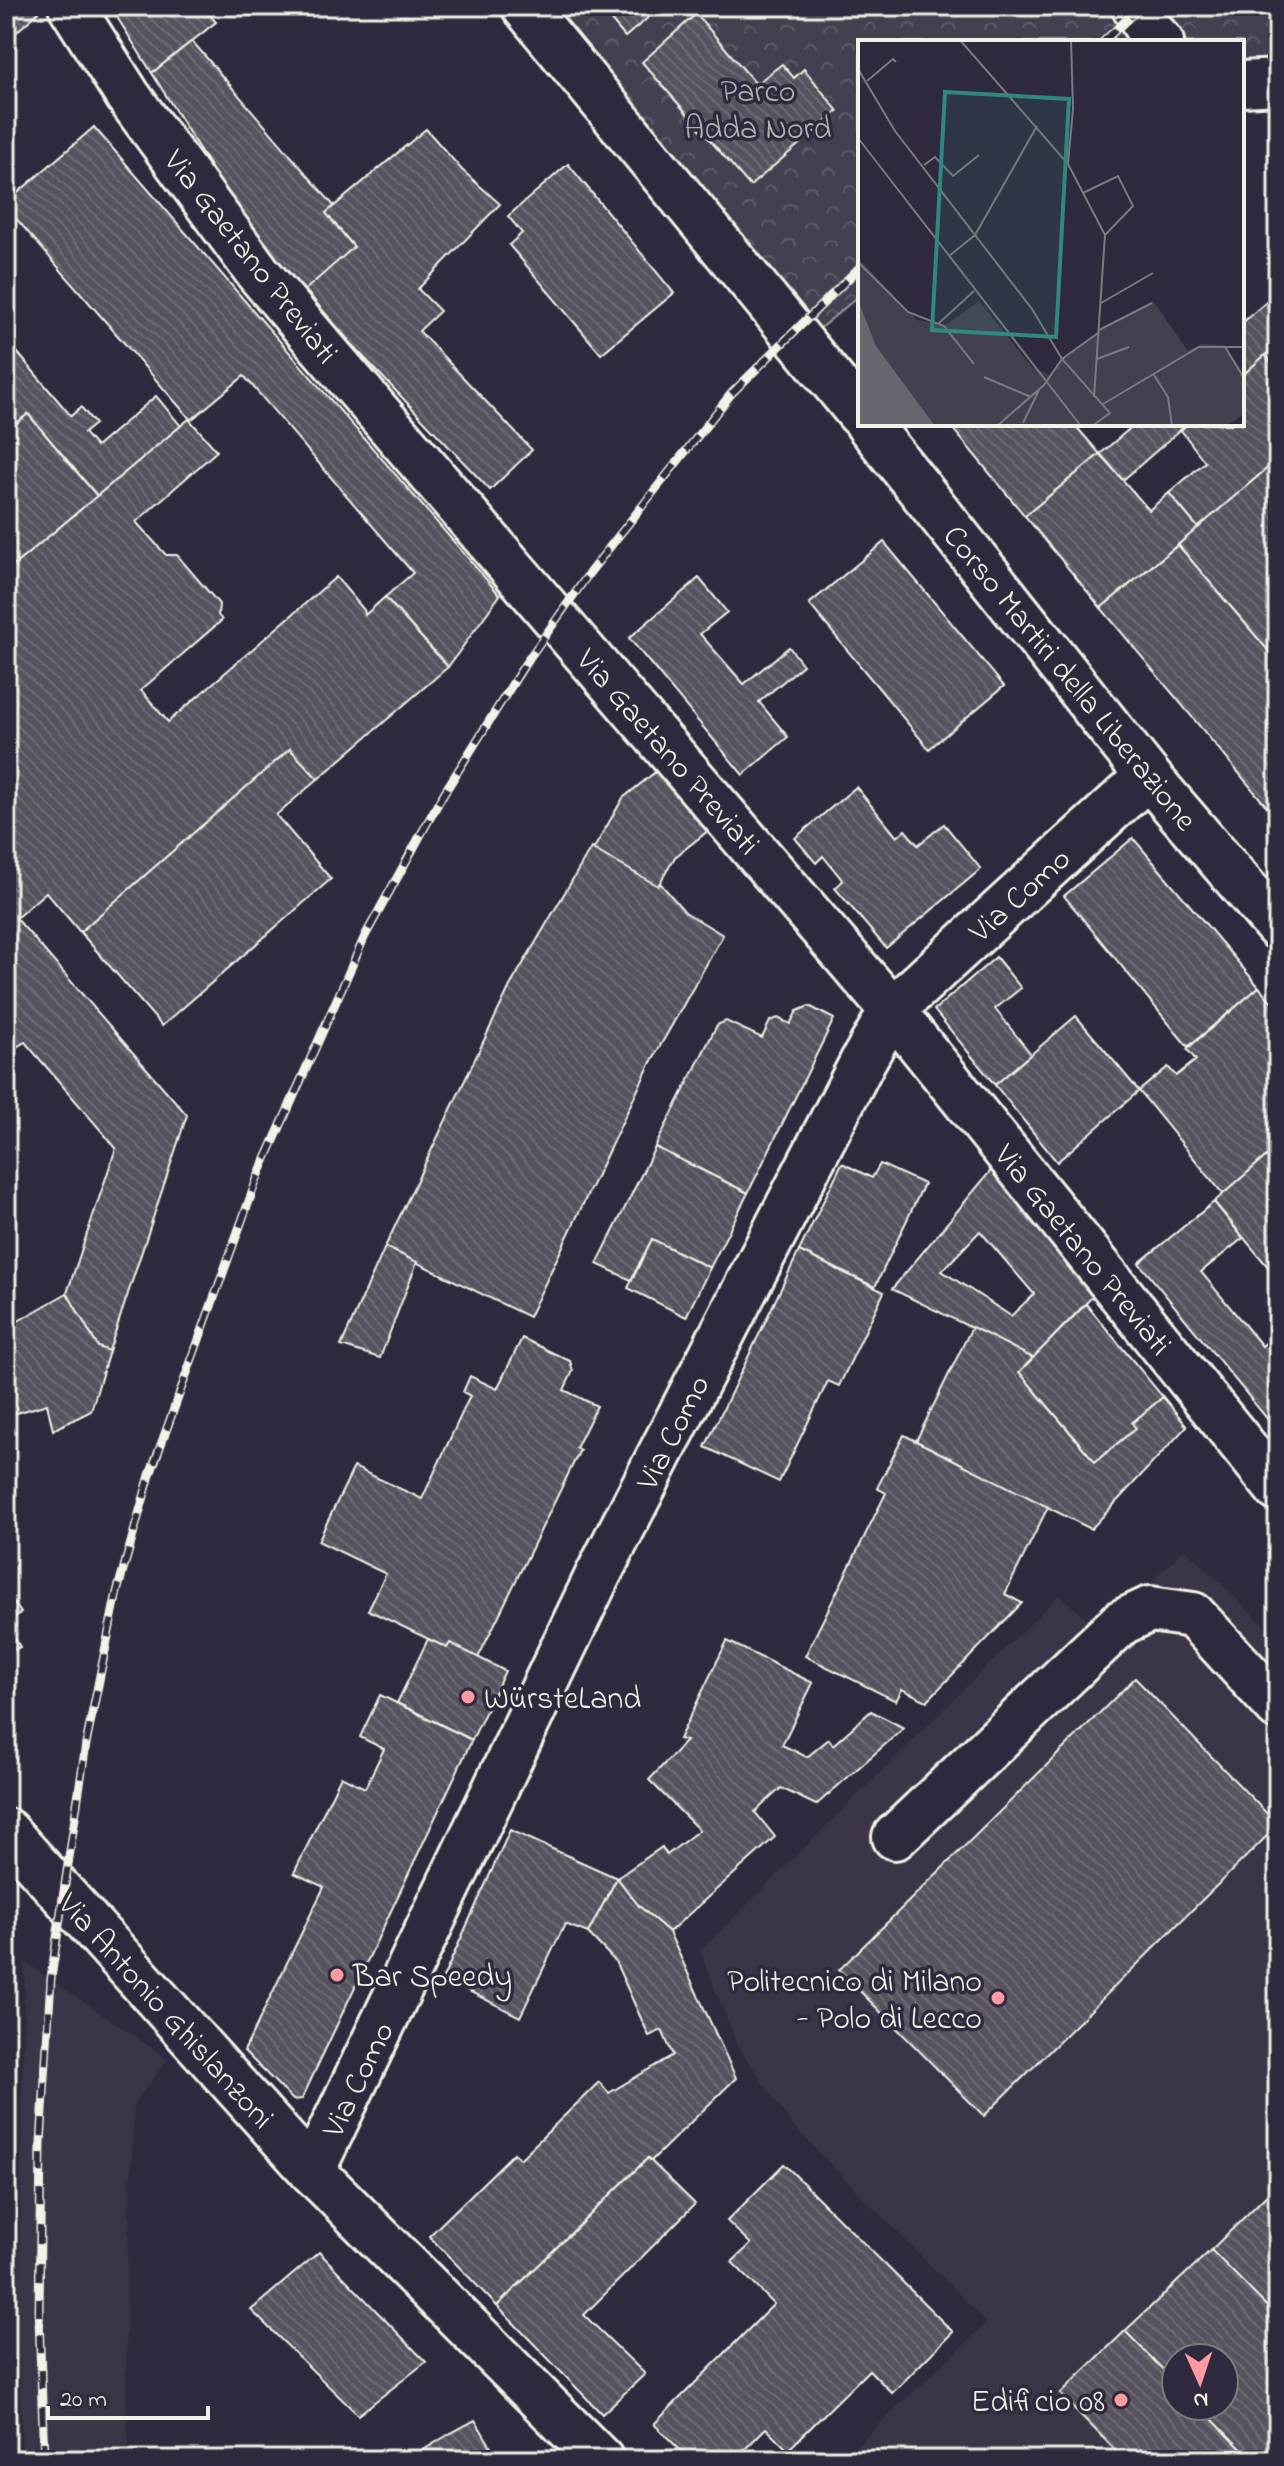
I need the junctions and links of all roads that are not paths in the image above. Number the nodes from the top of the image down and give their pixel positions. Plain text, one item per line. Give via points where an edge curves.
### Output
1 (71, 6) edge
2 (524, 6) edge
3 (1134, 6) edge
4 (1159, 40) edge
5 (1278, 82) edge
6 (1244, 84) edge
7 (858, 407) edge
8 (874, 426) edge
9 (1148, 776) junction
10 (1278, 927) edge
11 (892, 1010) junction
12 (1278, 1489) edge
13 (1278, 1707) edge
14 (6, 1831) edge
15 (895, 1837) dead end
16 (312, 2171) junction
17 (601, 2460) edge

1 - 11 street, Via Gaetano Previati via 128,96 259,274
2 - 7 street, Corso Martiri della Liberazione
3 - 4 street
5 - 6 street
8 - 9 street, Corso Martiri della Liberazione
9 - 10 street, Corso Martiri della Liberazione
9 - 11 street, Via Como
11 - 12 street, Via Gaetano Previati
11 - 16 street, Via Como via 598,1575
13 - 15 street via 1193,1615 1150,1609 1122,1622
14 - 16 street, Via Antonio Ghislanzoni
16 - 17 street, Via Antonio Ghislanzoni

